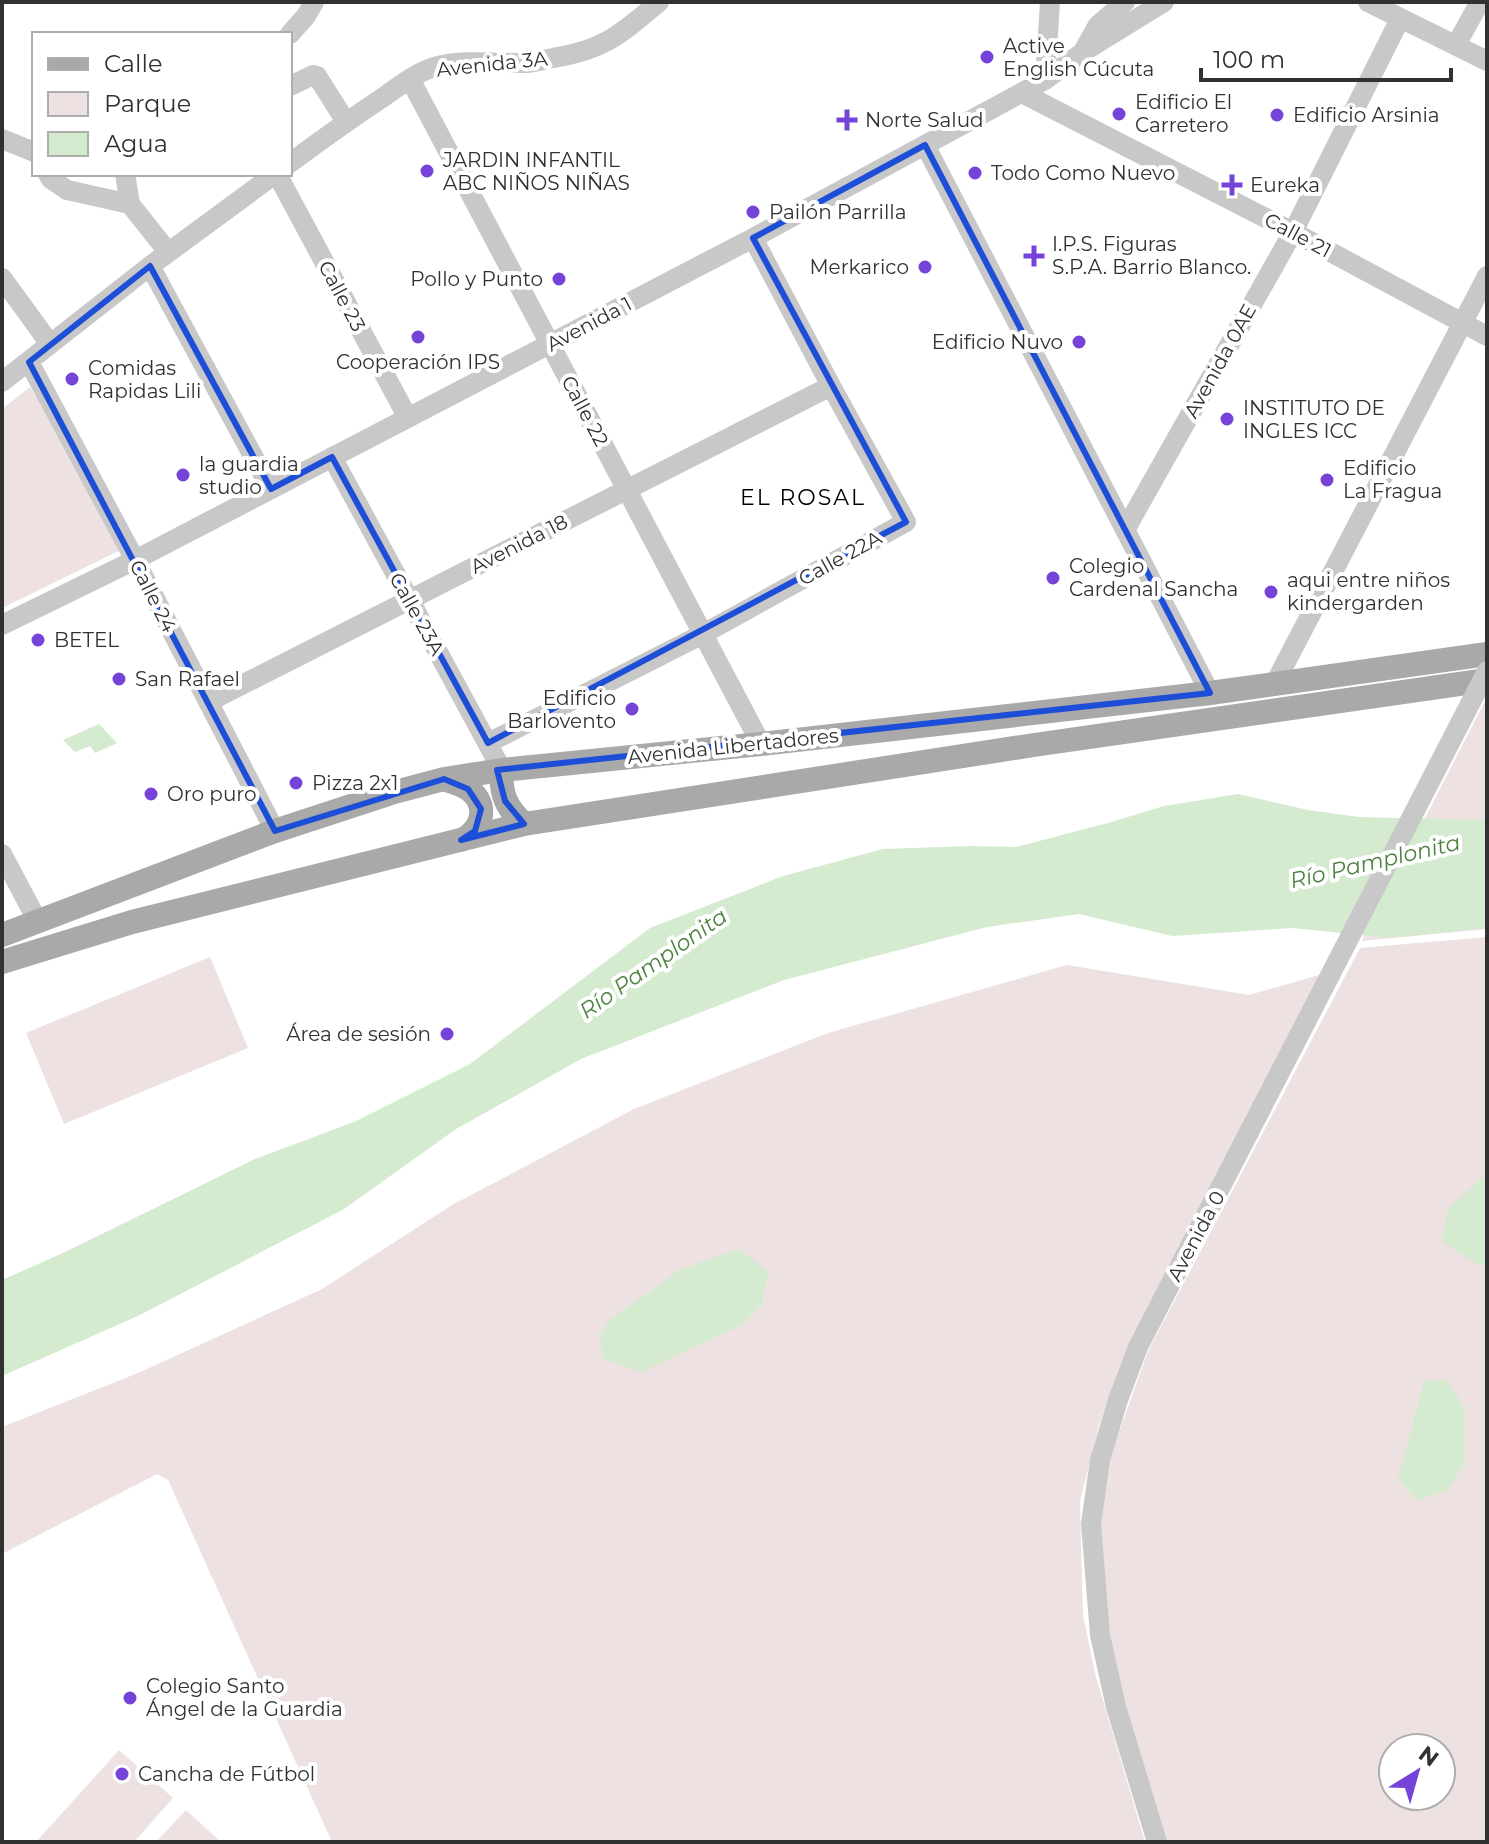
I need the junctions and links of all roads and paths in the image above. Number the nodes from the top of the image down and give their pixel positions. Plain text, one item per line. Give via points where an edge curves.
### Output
1 (314, 2) edge
2 (659, 2) edge
3 (1050, 2) edge
4 (1125, 2) edge
5 (1164, 2) edge
6 (1368, 2) edge
7 (1480, 2) edge
8 (1400, 19) junction
9 (292, 32) edge
10 (1456, 45) junction
11 (1083, 52) junction
12 (1487, 61) edge
13 (410, 79) junction
14 (1045, 80) junction
15 (292, 85) edge
16 (1022, 93) junction
17 (346, 122) junction
18 (2, 139) edge
19 (925, 145) junction
20 (32, 151) edge
21 (292, 162) edge
22 (49, 176) edge
23 (125, 176) edge
24 (273, 176) edge
25 (277, 176) edge
26 (130, 204) junction
27 (1293, 232) junction
28 (753, 238) junction
29 (168, 252) junction
30 (150, 266) junction
31 (1487, 276) edge
32 (2, 278) edge
33 (1462, 323) junction
34 (1487, 336) edge
35 (50, 344) junction
36 (550, 344) junction
37 (29, 362) junction
38 (2, 382) edge
39 (831, 386) junction
40 (408, 418) junction
41 (332, 457) junction
42 (271, 489) junction
43 (626, 490) junction
44 (1125, 530) junction
45 (135, 560) junction
46 (410, 600) junction
47 (2, 625) edge
48 (1487, 633) edge
49 (703, 634) junction
50 (1483, 660) edge
51 (1487, 680) edge
52 (1274, 685) junction
53 (1210, 693) junction
54 (208, 702) junction
55 (488, 743) junction
56 (761, 744) junction
57 (502, 770) junction
58 (444, 779) junction
59 (524, 824) junction
60 (275, 831) junction
61 (461, 840) junction
62 (2, 854) edge
63 (38, 922) junction
64 (2, 935) edge
65 (2, 962) edge
66 (1157, 1842) edge

1 - 9 street
2 - 13 street, Avenida 3A via 625,31 575,55 526,63 437,66
3 - 14 street
4 - 11 street via 1098,25
5 - 11 street, Avenida 1
6 - 8 street
7 - 10 street
8 - 10 street
8 - 27 street, Avenida 0AE
10 - 12 street
11 - 14 street, Avenida 1
13 - 17 street, Avenida 3A
13 - 36 street, Calle 22
14 - 16 street, Avenida 1
15 - 17 street via 317,76
16 - 19 street, Avenida 1
16 - 27 street, Calle 21
17 - 21 street, Avenida 3A
18 - 20 street
19 - 28 street, Avenida 1
19 - 44 street
22 - 26 street via 67,190
23 - 26 street
24 - 29 street
25 - 40 street, Calle 23
26 - 29 street
27 - 33 street, Calle 21
27 - 44 street, Avenida 0AE
28 - 36 street, Avenida 1
28 - 39 street, Calle 22A
29 - 30 street
30 - 35 street
30 - 42 street
31 - 33 street
32 - 35 street
33 - 34 street, Calle 21
33 - 52 street
35 - 37 street
36 - 40 street, Avenida 1
36 - 43 street, Calle 22
37 - 38 street
37 - 45 street, Calle 24
39 - 43 street, Avenida 18
39 - 49 street, Calle 22A via 906,522
40 - 41 street, Avenida 1
41 - 42 street, Avenida 1
41 - 46 street, Calle 23A
42 - 45 street, Avenida 1
43 - 46 street, Avenida 18
43 - 49 street, Calle 22
44 - 53 street
45 - 47 street, Avenida 1
45 - 54 street, Calle 24
46 - 54 street, Avenida 18
46 - 55 street, Calle 23A
48 - 50 main road
49 - 55 street, Calle 22A
49 - 56 street, Calle 22
50 - 52 main road, Avenida Libertadores
50 - 66 street, Avenida 0, bridge via 1324,987 1138,1347 1100,1460 1091,1524 1100,1635
51 - 59 main road, Avenida Libertadores
52 - 53 main road, Avenida Libertadores
53 - 56 main road, Avenida Libertadores
54 - 60 street, Calle 24
55 - 57 street, Calle 23A
56 - 57 main road, Avenida Libertadores
57 - 58 main road, Avenida Libertadores
57 - 59 main road via 505,801
58 - 60 main road, Avenida Libertadores
58 - 61 main road via 468,789 479,801 481,817 475,831
59 - 61 main road, Avenida Libertadores
60 - 63 main road, Avenida Libertadores
61 - 65 main road, Avenida Libertadores via 132,922
62 - 63 street
63 - 64 main road, Avenida Libertadores

